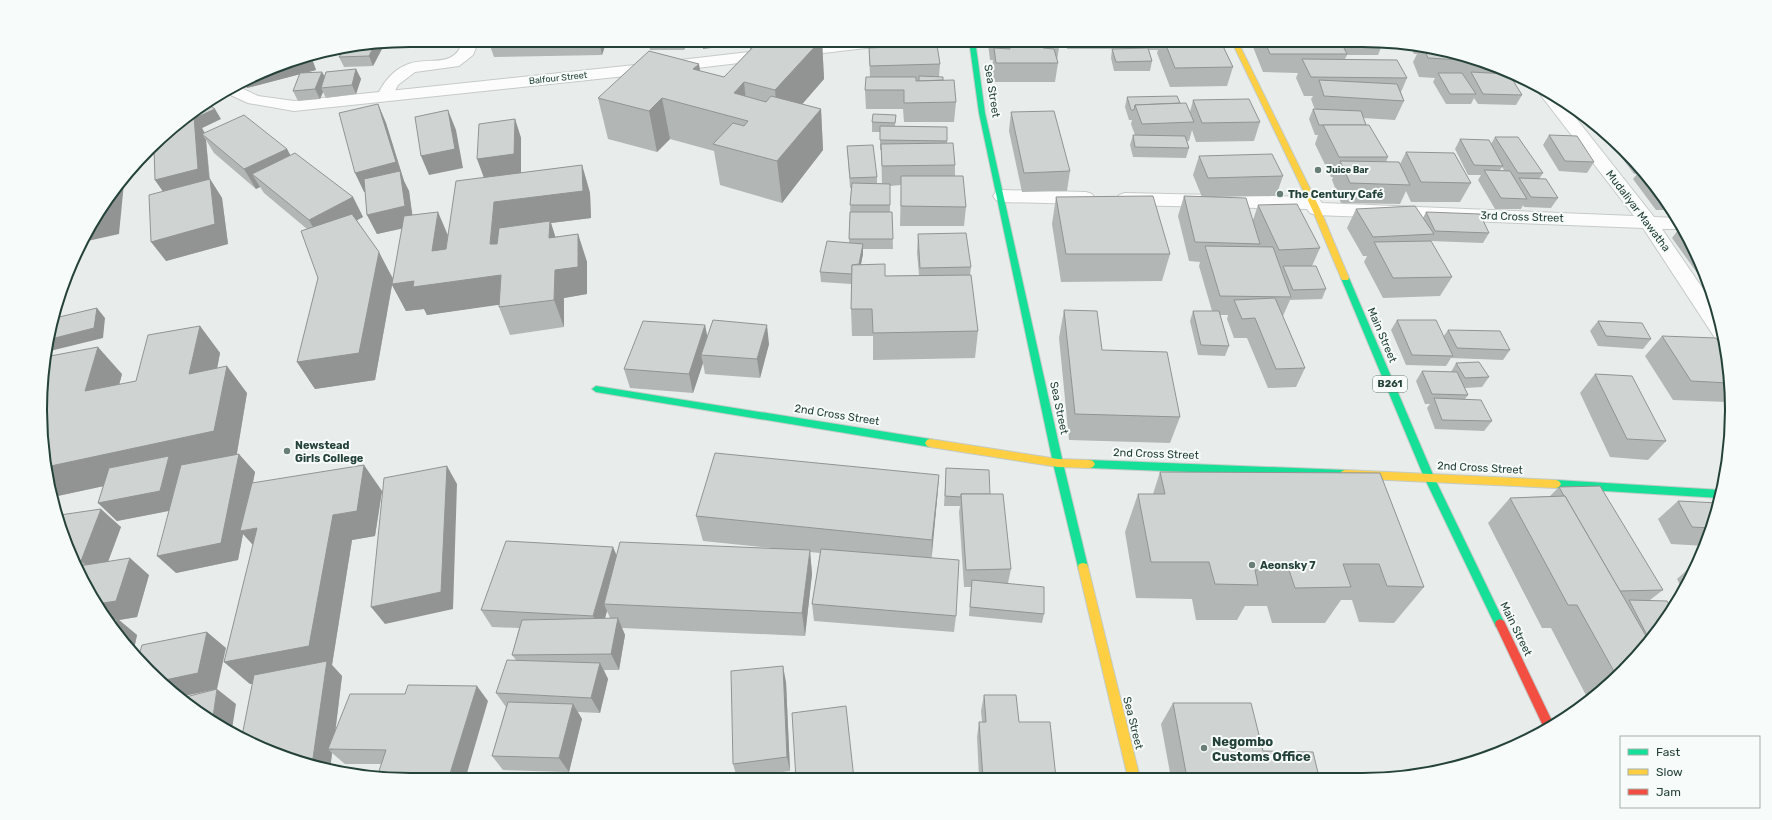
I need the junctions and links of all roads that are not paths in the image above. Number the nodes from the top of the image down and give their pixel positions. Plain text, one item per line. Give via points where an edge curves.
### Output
1 (469, 47) edge
2 (832, 47) edge
3 (973, 47) edge
4 (1237, 47) edge
5 (236, 92) edge
6 (385, 96) junction
7 (1555, 102) edge
8 (1002, 196) junction
9 (1314, 206) junction
10 (1648, 222) junction
11 (1673, 224) edge
12 (1714, 321) edge
13 (596, 388) dead end
14 (1058, 462) junction
15 (1429, 477) junction
16 (1715, 494) edge
17 (1547, 722) edge
18 (1133, 773) edge

1 - 6 street via 468,52 454,63 411,68 391,83
2 - 6 street, Balfour Street
3 - 8 street, Sea Street via 982,113
4 - 9 street, Main Street / B261
5 - 6 street, Balfour Street via 254,100 294,106
7 - 10 street, Mudaliyar Mawatha
8 - 9 street, 3rd Cross Street
8 - 14 street, Sea Street
9 - 10 street, 3rd Cross Street
9 - 15 street, Main Street / B261
10 - 11 street, 3rd Cross Street
10 - 12 street, Mudaliyar Mawatha
13 - 14 street, 2nd Cross Street
14 - 15 street, 2nd Cross Street
14 - 18 street, Sea Street
15 - 16 street, 2nd Cross Street
15 - 17 street, Main Street / B261

